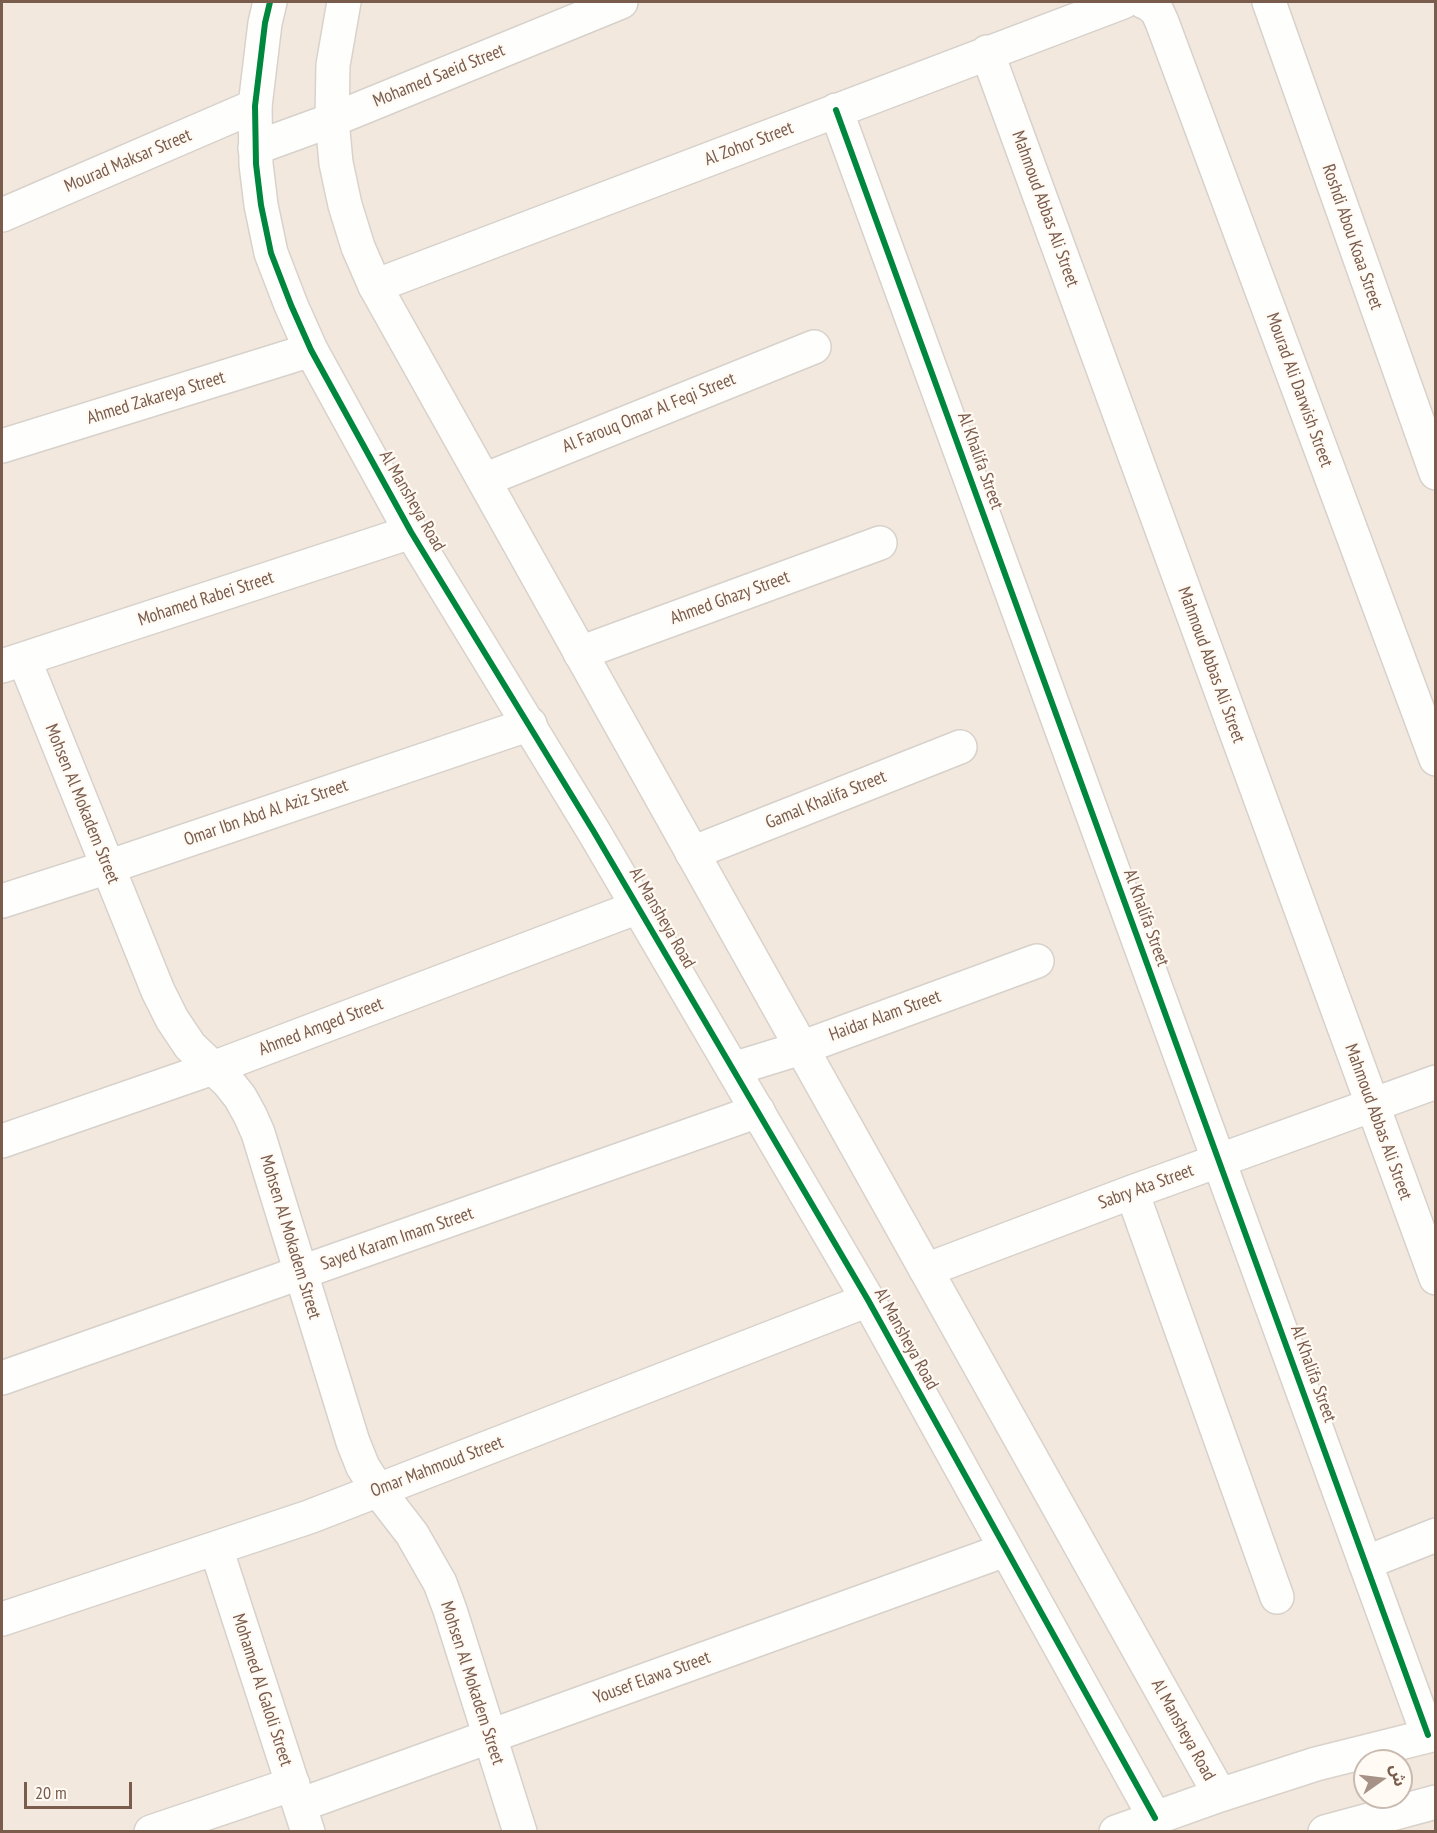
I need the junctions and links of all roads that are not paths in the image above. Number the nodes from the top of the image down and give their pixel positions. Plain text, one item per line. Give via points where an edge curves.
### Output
1 (270, 2) edge
2 (344, 2) edge
3 (621, 2) edge
4 (1123, 2) edge
5 (1269, 2) edge
6 (1153, 12) edge
7 (987, 52) junction
8 (255, 106) junction
9 (836, 110) junction
10 (332, 120) junction
11 (255, 148) junction
12 (2, 215) edge
13 (375, 286) junction
14 (814, 347) dead end
15 (311, 350) junction
16 (2, 446) edge
17 (1436, 473) edge
18 (484, 480) junction
19 (411, 532) junction
20 (880, 543) dead end
21 (580, 653) junction
22 (13, 663) edge
23 (530, 724) junction
24 (960, 747) dead end
25 (1436, 759) edge
26 (692, 853) junction
27 (108, 867) junction
28 (2, 901) edge
29 (638, 907) junction
30 (1037, 961) dead end
31 (801, 1048) junction
32 (213, 1068) junction
33 (733, 1069) junction
34 (1436, 1082) edge
35 (1372, 1104) junction
36 (758, 1111) junction
37 (2, 1141) edge
38 (1219, 1160) junction
39 (1132, 1192) junction
40 (926, 1270) junction
41 (301, 1273) junction
42 (1436, 1278) edge
43 (868, 1300) junction
44 (2, 1378) edge
45 (378, 1490) junction
46 (1436, 1535) edge
47 (216, 1548) junction
48 (1005, 1550) junction
49 (1365, 1563) junction
50 (1277, 1597) dead end
51 (2, 1619) edge
52 (1432, 1735) edge
53 (490, 1737) junction
54 (1220, 1795) junction
55 (1436, 1802) edge
56 (300, 1807) edge
57 (1155, 1818) junction
58 (151, 1832) edge
59 (520, 1832) edge
60 (1116, 1832) edge
61 (1325, 1832) edge

1 - 8 street, Al Mansheya Road
2 - 10 street, Al Mansheya Road via 333,64
3 - 10 street, Mohamed Saeid Street
4 - 7 street, Al Zohor Street
5 - 17 street, Roshdi Abou Koaa Street
6 - 25 street, Mourad Ali Darwish Street
7 - 9 street, Al Zohor Street
7 - 35 street, Mahmoud Abbas Ali Street
8 - 11 street, Al Mansheya Road
8 - 12 street, Mourad Maksar Street
9 - 13 street, Al Zohor Street
9 - 38 street, Al Khalifa Street
10 - 11 street, Mohamed Saeid Street
10 - 13 street, Al Mansheya Road via 345,205
11 - 15 street, Al Mansheya Road via 261,205 272,253
13 - 18 street, Al Mansheya Road
14 - 18 street, Al Farouq Omar Al Feqi Street
15 - 16 street, Ahmed Zakareya Street
15 - 19 street, Al Mansheya Road
18 - 21 street, Al Mansheya Road
19 - 22 street, Mohamed Rabei Street
19 - 23 street, Al Mansheya Road
20 - 21 street, Ahmed Ghazy Street
21 - 26 street, Al Mansheya Road
22 - 27 street, Mohsen Al Mokadem Street
23 - 27 street, Omar Ibn Abd Al Aziz Street
23 - 29 street, Al Mansheya Road
24 - 26 street, Gamal Khalifa Street
26 - 31 street, Al Mansheya Road
27 - 28 street, Omar Ibn Abd Al Aziz Street
27 - 32 street, Mohsen Al Mokadem Street via 172,1019 190,1046
29 - 32 street, Ahmed Amged Street
29 - 33 street, Al Mansheya Road
30 - 31 street, Haidar Alam Street
31 - 33 street, Haidar Alam Street
31 - 40 street, Al Mansheya Road
32 - 37 street, Ahmed Amged Street
32 - 41 street, Mohsen Al Mokadem Street via 250,1114
33 - 36 street, Al Mansheya Road
34 - 35 street, Sabry Ata Street
35 - 38 street, Sabry Ata Street
35 - 42 street, Mahmoud Abbas Ali Street
36 - 41 street, Sayed Karam Imam Street
36 - 43 street, Al Mansheya Road
38 - 39 street, Sabry Ata Street
38 - 49 street, Al Khalifa Street
39 - 40 street, Sabry Ata Street
39 - 50 street
40 - 54 street, Al Mansheya Road
41 - 44 street, Sayed Karam Imam Street
41 - 45 street, Mohsen Al Mokadem Street via 353,1442
43 - 45 street, Omar Mahmoud Street
43 - 48 street, Al Mansheya Road
45 - 47 street, Omar Mahmoud Street
45 - 53 street, Mohsen Al Mokadem Street via 412,1534 440,1583
46 - 49 street
47 - 51 street, Omar Mahmoud Street
47 - 56 street, Mohamed Al Galoli Street
48 - 53 street, Yousef Elawa Street
48 - 57 street, Al Mansheya Road
49 - 52 street, Al Khalifa Street
52 - 54 street via 1316,1764
53 - 56 street, Yousef Elawa Street
53 - 59 street, Mohsen Al Mokadem Street
54 - 57 street
55 - 61 street
56 - 58 street, Yousef Elawa Street
57 - 60 street

